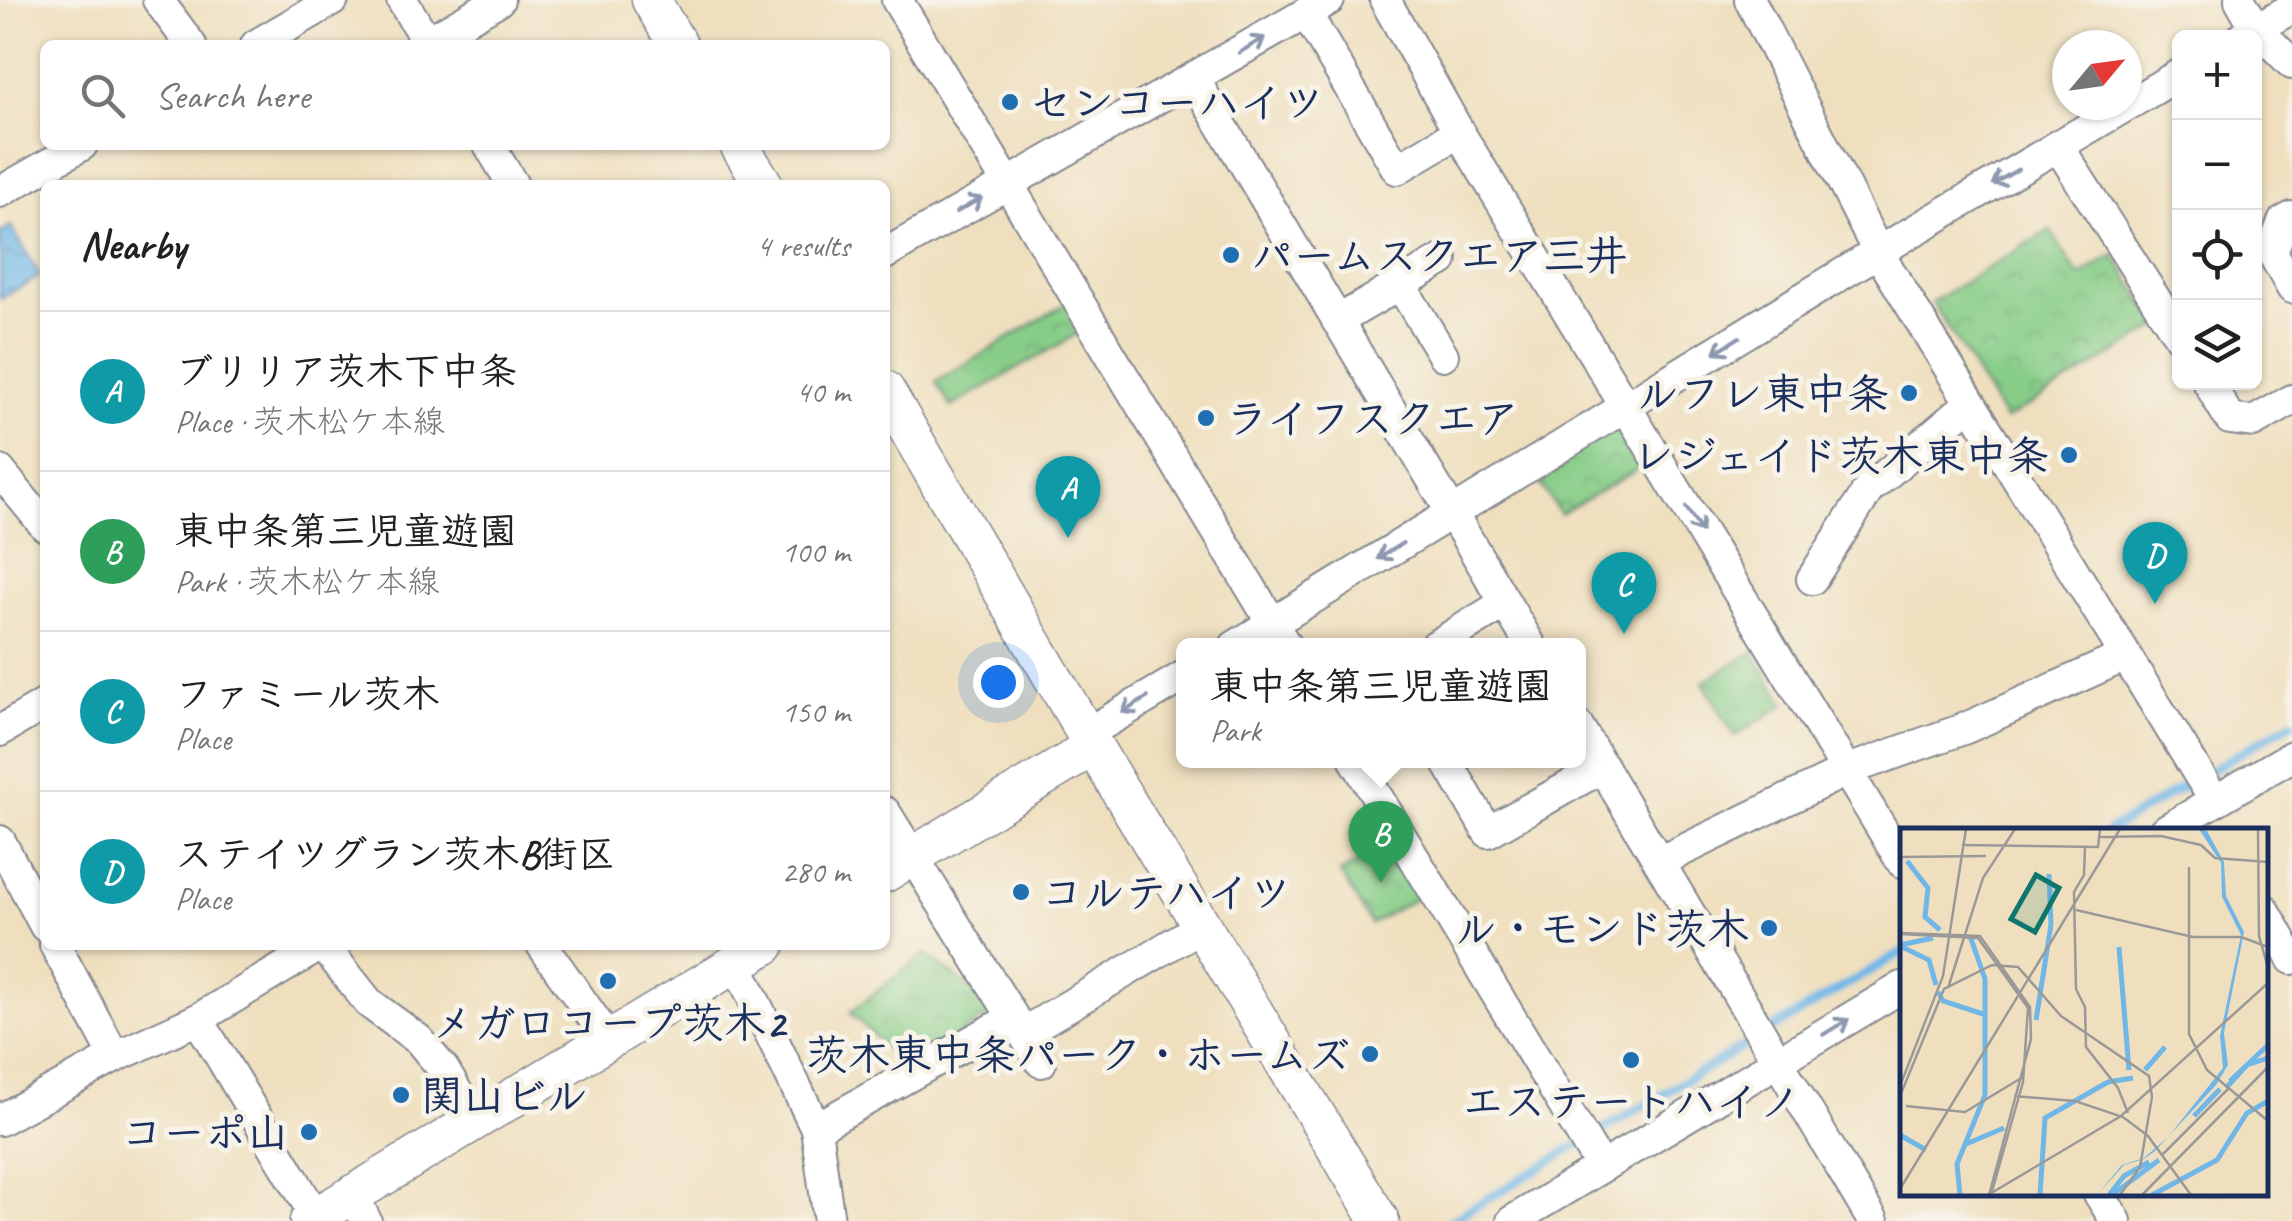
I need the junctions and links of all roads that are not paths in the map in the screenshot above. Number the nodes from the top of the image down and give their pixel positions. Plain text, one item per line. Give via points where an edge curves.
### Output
1 (158, 0) edge
2 (334, 0) edge
3 (402, 0) edge
4 (498, 0) edge
5 (651, 0) edge
6 (897, 0) edge
7 (1385, 0) edge
8 (1750, 0) edge
9 (2240, 0) edge
10 (1302, 8) edge
11 (2292, 8) edge
12 (2248, 30) edge
13 (2254, 30) edge
14 (187, 40) edge
15 (265, 40) edge
16 (426, 40) edge
17 (434, 40) edge
18 (675, 40) edge
19 (2262, 42) edge
20 (2292, 64) edge
21 (1194, 79) junction
22 (2172, 79) edge
23 (1459, 132) junction
24 (2058, 146) junction
25 (73, 150) edge
26 (492, 150) edge
27 (742, 150) edge
28 (510, 180) edge
29 (761, 180) edge
30 (1008, 183) junction
31 (0, 192) edge
32 (2292, 217) edge
33 (890, 251) edge
34 (1878, 252) junction
35 (1442, 260) dead end
36 (1400, 284) junction
37 (2292, 288) edge
38 (1337, 320) junction
39 (2172, 325) edge
40 (1444, 355) dead end
41 (2213, 390) edge
42 (890, 399) edge
43 (2292, 400) edge
44 (1970, 404) junction
45 (1625, 407) junction
46 (0, 470) edge
47 (1452, 512) junction
48 (40, 520) edge
49 (1812, 580) dead end
50 (1505, 603) junction
51 (1279, 634) edge
52 (1448, 638) edge
53 (1525, 638) edge
54 (2126, 656) junction
55 (1176, 681) edge
56 (40, 707) edge
57 (0, 732) edge
58 (1089, 739) junction
59 (1586, 740) edge
60 (2292, 756) edge
61 (1602, 767) junction
62 (1360, 768) edge
63 (1451, 768) edge
64 (1848, 770) junction
65 (2209, 798) edge
66 (2168, 828) edge
67 (890, 832) edge
68 (0, 841) edge
69 (1900, 859) edge
70 (1659, 862) junction
71 (898, 865) edge
72 (2267, 914) edge
73 (40, 917) edge
74 (1202, 926) junction
75 (58, 950) edge
76 (314, 950) edge
77 (326, 950) edge
78 (546, 950) edge
79 (751, 954) edge
80 (2292, 959) edge
81 (1900, 988) edge
82 (198, 1019) junction
83 (1018, 1025) junction
84 (609, 1040) junction
85 (1767, 1046) junction
86 (115, 1057) junction
87 (1042, 1062) dead end
88 (0, 1120) edge
89 (474, 1121) junction
90 (816, 1128) junction
91 (1592, 1152) junction
92 (2101, 1196) edge
93 (359, 1208) edge
94 (313, 1219) edge
95 (829, 1221) edge
96 (1380, 1221) edge
97 (1512, 1221) edge
98 (1873, 1221) edge
99 (2116, 1221) edge

1 - 14 street
2 - 15 street
3 - 16 street
4 - 17 street
5 - 18 street
6 - 30 street
7 - 23 street
8 - 34 street
9 - 12 street
21 -> 10 street
10 - 23 street via 1397,168
11 - 13 street
19 - 20 street
21 - 30 street
21 - 38 street
22 - 24 street
23 - 45 street
24 -> 34 street
24 - 39 street
25 - 31 street
26 - 28 street
27 - 29 street
33 -> 30 street
30 - 51 street
32 - 37 street via 2283,222 2272,252
34 - 44 street
34 -> 45 street
35 - 36 street
36 - 38 street
36 - 40 street
38 - 47 street
41 - 43 street via 2230,418 2254,422
42 - 58 street
44 - 49 street via 1869,490
44 - 54 street
45 - 47 street
45 -> 64 street
46 - 48 street
47 - 50 street
47 -> 51 street
50 - 52 street
50 - 53 street
54 - 64 street via 1966,728
54 - 65 street
55 -> 58 street
56 - 57 street
58 - 71 street via 1070,762
58 - 74 street
59 - 61 street
60 - 65 street
61 - 63 street via 1488,832
61 - 70 street
62 - 91 street
64 - 69 street
64 - 70 street
65 - 66 street
67 - 71 street
68 - 73 street
70 - 85 street
71 - 83 street
72 - 80 street
74 - 83 street
74 - 96 street
75 - 86 street
76 - 82 street
77 - 89 street via 370,1003 419,1040
78 - 84 street
79 - 84 street
79 - 90 street
85 -> 81 street
82 - 86 street
82 - 94 street
83 - 87 street
83 - 90 street
84 - 89 street
85 - 91 street
85 - 98 street
86 - 88 street
89 - 93 street
90 - 95 street
91 - 97 street
92 - 99 street
93 - 94 street

